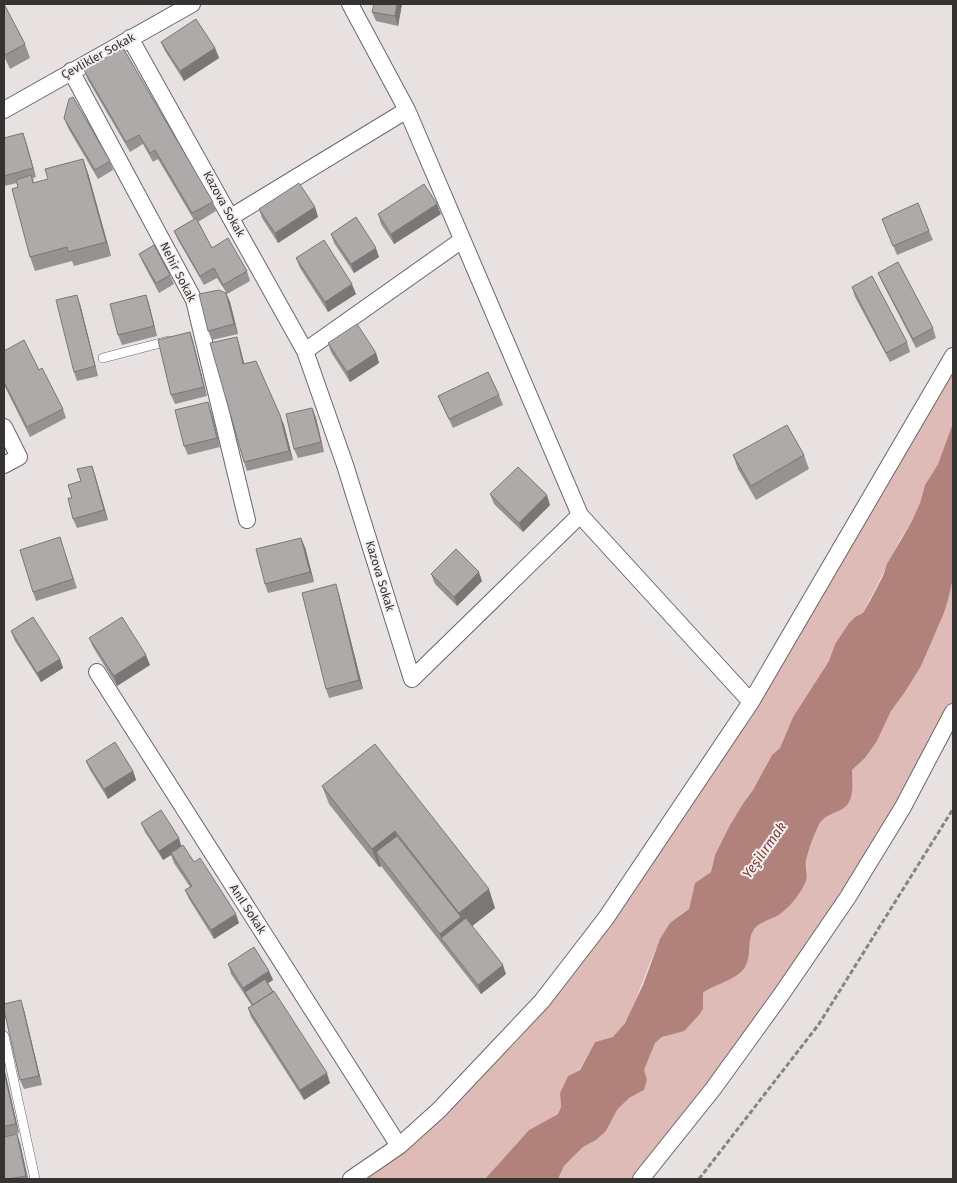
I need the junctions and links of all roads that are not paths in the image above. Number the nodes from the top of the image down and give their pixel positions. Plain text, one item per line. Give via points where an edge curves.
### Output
1 (192, 4) edge
2 (350, 4) edge
3 (130, 38) junction
4 (71, 71) junction
5 (5, 107) edge
6 (407, 110) junction
7 (231, 217) junction
8 (462, 240) junction
9 (175, 340) edge
10 (305, 351) junction
11 (953, 356) edge
12 (103, 358) dead end
13 (4, 427) edge
14 (4, 465) edge
15 (580, 515) junction
16 (247, 520) dead end
17 (97, 672) dead end
18 (750, 702) junction
19 (953, 712) edge
20 (4, 1036) edge
21 (399, 1146) junction
22 (36, 1179) edge
23 (351, 1179) edge
24 (642, 1179) edge

1 - 3 street, Çevlikler Sokak
2 - 6 street
3 - 4 street, Çevlikler Sokak
3 - 7 street, Kazova Sokak
4 - 5 street, Çevlikler Sokak
4 - 16 street, Nehir Sokak via 194,300 198,334
6 - 7 street
6 - 8 street
7 - 10 street, Kazova Sokak
8 - 10 street
8 - 15 street
9 - 12 lane
10 - 15 street, Kazova Sokak via 345,465 412,680
11 - 18 street
13 - 14 street via 19,457
15 - 18 street
17 - 21 street, Anıl Sokak
18 - 21 street via 606,918 542,1001 439,1110
19 - 24 street via 904,807 848,897 713,1089
20 - 22 lane
21 - 23 street

